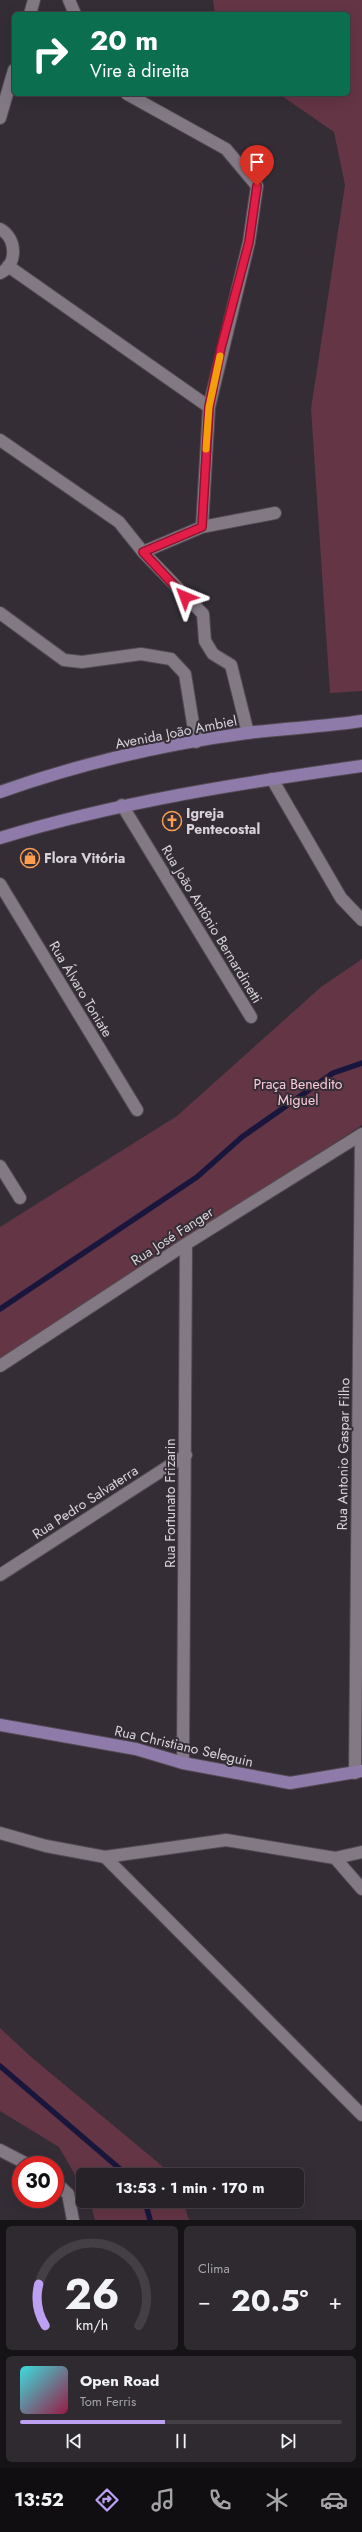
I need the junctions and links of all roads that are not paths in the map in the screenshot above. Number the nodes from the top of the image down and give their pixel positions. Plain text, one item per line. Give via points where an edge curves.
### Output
1 (34, 0) edge
2 (68, 0) edge
3 (31, 12) edge
4 (74, 12) edge
5 (12, 77) edge
6 (131, 96) edge
7 (0, 118) edge
8 (0, 229) edge
9 (4, 270) edge
10 (209, 407) junction
11 (0, 440) edge
12 (275, 513) dead end
13 (202, 527) junction
14 (143, 552) junction
15 (0, 614) edge
16 (362, 721) edge
17 (248, 733) junction
18 (196, 742) junction
19 (362, 766) edge
20 (272, 779) junction
21 (0, 792) edge
22 (122, 805) junction
23 (0, 838) edge
24 (0, 884) edge
25 (362, 920) edge
26 (251, 1017) dead end
27 (137, 1110) dead end
28 (362, 1134) edge
29 (0, 1166) edge
30 (20, 1198) dead end
31 (186, 1244) junction
32 (0, 1366) edge
33 (186, 1455) junction
34 (0, 1575) edge
35 (0, 1725) edge
36 (183, 1763) junction
37 (358, 1772) edge
38 (0, 1833) edge
39 (362, 1852) edge
40 (105, 1857) junction
41 (335, 1858) junction
42 (362, 1889) edge
43 (362, 2116) edge
44 (0, 2150) edge
45 (12, 2156) edge
46 (64, 2190) edge
47 (73, 2220) edge

1 - 3 street
2 - 4 street
5 - 7 street
6 - 10 street via 226,149 257,186 249,242 221,348
8 - 9 street via 9,237 12,244 12,259
9 - 10 street
10 - 13 street
11 - 14 street via 119,522
12 - 13 street
13 - 14 street
14 - 17 street via 203,614 205,641 213,654 231,665
15 - 18 street via 64,660 82,662 141,654 171,660 185,674
16 - 17 main road, Avenida João Ambiel
17 - 18 main road, Avenida João Ambiel
18 - 21 main road, Avenida João Ambiel via 106,761
19 - 20 main road
20 - 22 main road
20 - 25 street via 341,898
22 - 23 main road
22 - 26 street, Rua João Antônio Bernardinetti
24 - 27 street, Rua Álvaro Toniate
28 - 31 street, Rua José Fanger
28 - 37 street, Rua Antonio Gaspar Filho
29 - 30 street
31 - 32 street, Rua José Fanger
31 - 33 street, Rua Fortunato Frizarin
33 - 34 street, Rua Pedro Salvaterra
33 - 36 street, Rua Fortunato Frizarin
35 - 36 main road, Rua Christiano Seleguin via 136,1749
36 - 37 main road, Rua Christiano Seleguin via 290,1783
38 - 40 street via 46,1846
39 - 41 street
40 - 41 street via 226,1840
40 - 43 street
41 - 42 street
44 - 45 street
46 - 47 street via 68,2194

